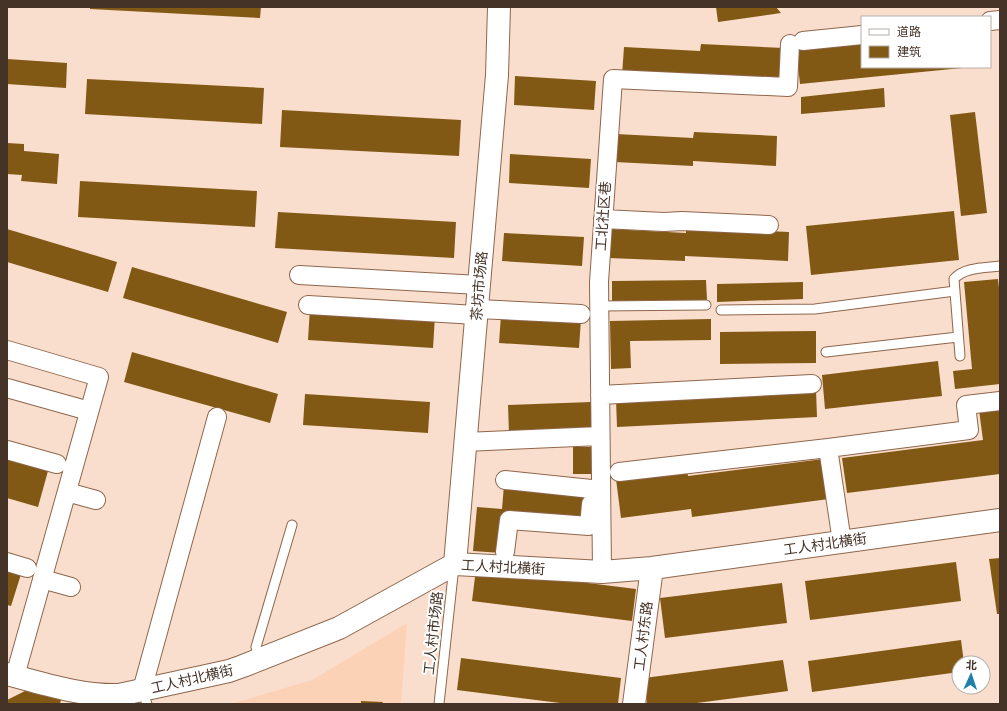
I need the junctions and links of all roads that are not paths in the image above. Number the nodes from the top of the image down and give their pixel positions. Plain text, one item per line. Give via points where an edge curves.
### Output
1 (499, 7) edge
2 (861, 35) edge
3 (603, 219) junction
4 (769, 226) dead end
5 (1000, 266) edge
6 (298, 275) dead end
7 (479, 285) junction
8 (955, 291) junction
9 (308, 305) dead end
10 (706, 305) dead end
11 (599, 306) junction
12 (721, 310) dead end
13 (477, 312) junction
14 (581, 314) dead end
15 (958, 337) junction
16 (7, 350) edge
17 (826, 352) dead end
18 (960, 356) dead end
19 (812, 384) dead end
20 (7, 388) edge
21 (600, 395) junction
22 (1000, 401) edge
23 (89, 411) junction
24 (217, 416) dead end
25 (600, 436) junction
26 (465, 442) junction
27 (828, 448) junction
28 (7, 450) edge
29 (58, 464) dead end
30 (620, 472) dead end
31 (505, 480) dead end
32 (597, 490) junction
33 (67, 492) junction
34 (96, 500) dead end
35 (1000, 520) edge
36 (292, 525) dead end
37 (842, 542) junction
38 (505, 552) dead end
39 (7, 562) edge
40 (455, 564) junction
41 (27, 568) dead end
42 (652, 568) junction
43 (602, 572) junction
44 (42, 579) junction
45 (72, 587) dead end
46 (260, 660) junction
47 (11, 675) edge
48 (145, 697) edge
49 (439, 704) edge
50 (634, 704) edge

1 - 7 street, 茶坊市场路 via 497,75
2 - 3 street, 工北社区巷 via 797,42 788,87 612,79
3 - 4 street
3 - 11 street, 工北社区巷
5 - 8 lane via 959,274 954,280
6 - 7 street
7 - 13 street, 茶坊市场路
8 - 12 lane via 815,309
8 - 15 lane
9 - 13 street
10 - 11 lane
11 - 21 street, 工北社区巷
13 - 14 street
13 - 26 street, 茶坊市场路
15 - 17 lane
15 - 18 lane
16 - 23 street via 99,377
19 - 21 street
20 - 23 street
21 - 25 street, 工北社区巷
22 - 27 street via 966,405 969,430
23 - 33 street
24 - 48 street
25 - 26 street
25 - 32 street, 工北社区巷
26 - 40 street, 茶坊市场路
27 - 30 street
27 - 37 street
28 - 29 street
31 - 32 street
32 - 38 street via 589,526 509,520
32 - 43 street, 工北社区巷
33 - 34 street
33 - 44 street
35 - 37 street, 工人村北横街
36 - 46 lane via 256,647
37 - 42 street, 工人村北横街
39 - 41 street
40 - 43 street, 工人村北横街
40 - 46 street, 工人村北横街 via 339,628
40 - 49 lane, 工人村市场路
42 - 43 street, 工人村北横街
42 - 50 street, 工人村东路
44 - 45 street
44 - 47 street
46 - 48 street, 工人村北横街
47 - 48 street, 工人村北横街 via 90,694

